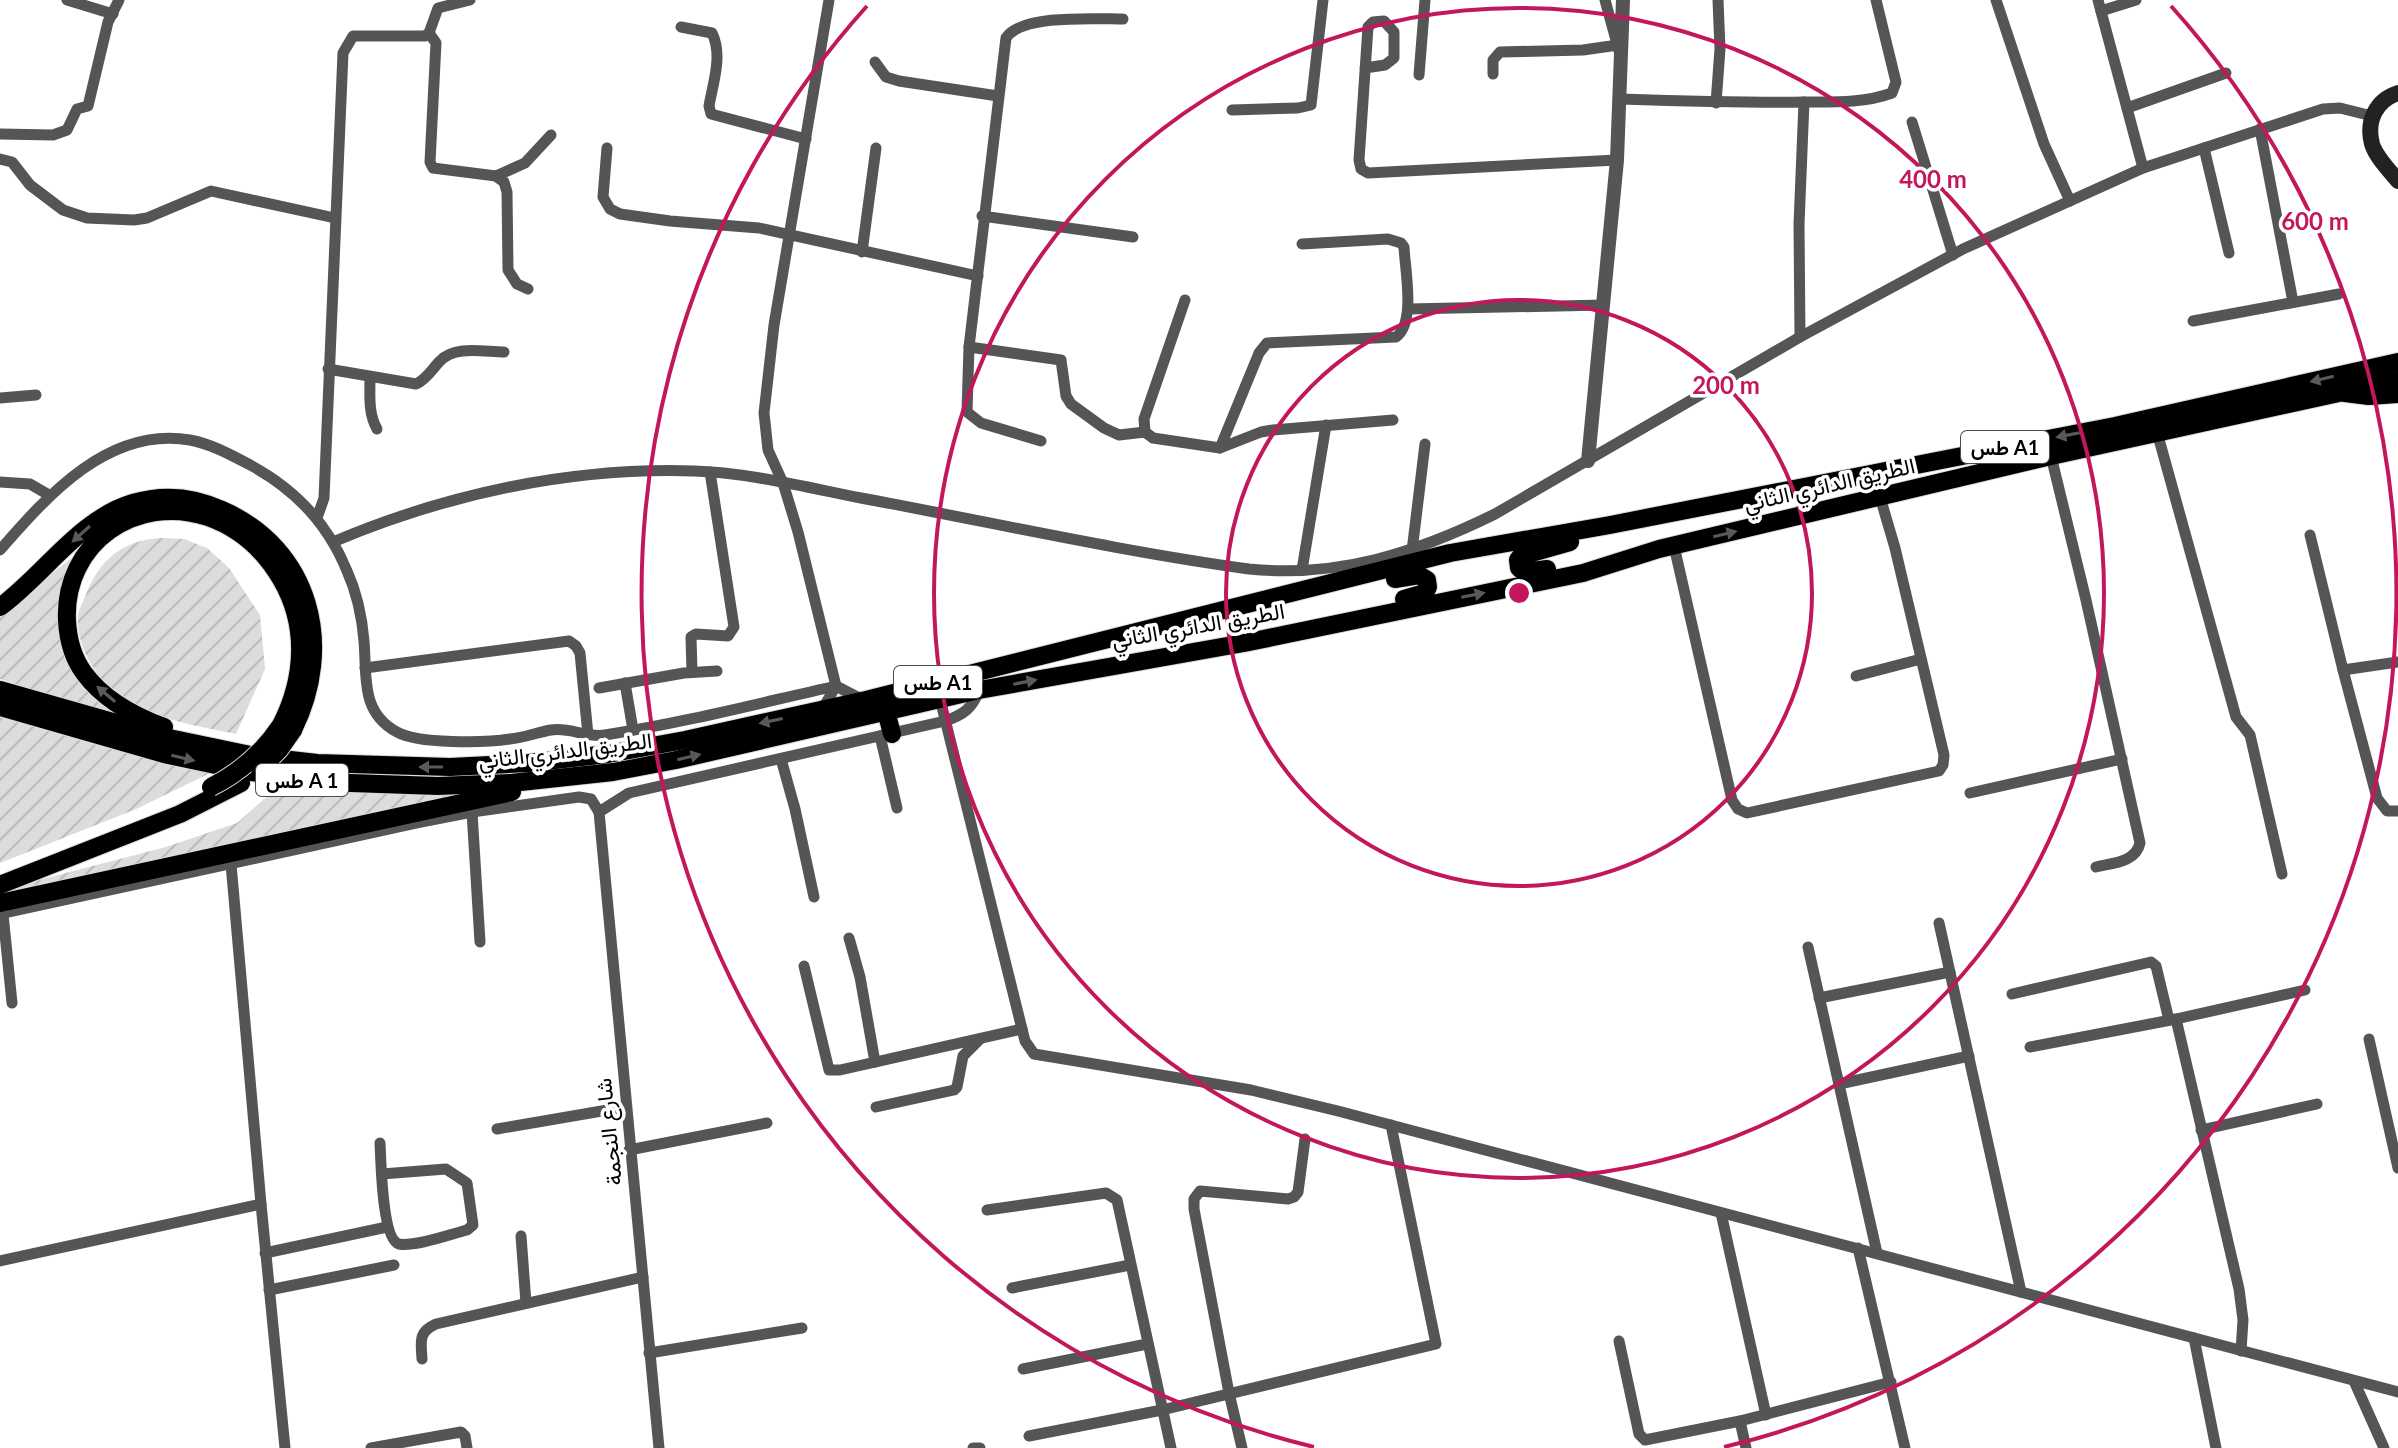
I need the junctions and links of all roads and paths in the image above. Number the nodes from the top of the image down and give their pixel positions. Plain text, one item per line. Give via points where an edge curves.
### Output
1 (67, 0) edge
2 (119, 0) edge
3 (470, 0) edge
4 (829, 0) edge
5 (1323, 0) edge
6 (1425, 0) edge
7 (1605, 0) edge
8 (1623, 0) edge
9 (1718, 0) edge
10 (1876, 0) edge
11 (1996, 0) edge
12 (2136, 0) edge
13 (2099, 6) edge
14 (113, 14) junction
15 (1123, 19) dead end
16 (681, 27) dead end
17 (429, 33) junction
18 (1620, 52) junction
19 (875, 62) dead end
20 (1365, 68) dead end
21 (2226, 73) dead end
22 (1493, 74) dead end
23 (1419, 75) dead end
24 (2398, 93) edge
25 (998, 96) junction
26 (1620, 99) junction
27 (1804, 102) junction
28 (1716, 103) junction
29 (2127, 108) junction
30 (1232, 110) dead end
31 (2372, 116) junction
32 (1912, 122) dead end
33 (2260, 129) junction
34 (0, 134) edge
35 (551, 135) dead end
36 (806, 139) junction
37 (607, 148) dead end
38 (876, 148) dead end
39 (2204, 148) junction
40 (0, 159) edge
41 (1617, 160) junction
42 (2143, 168) junction
43 (496, 176) junction
44 (2398, 181) edge
45 (2070, 201) junction
46 (982, 216) junction
47 (335, 218) junction
48 (791, 235) junction
49 (1133, 237) dead end
50 (1302, 244) dead end
51 (862, 252) junction
52 (2229, 253) dead end
53 (1953, 255) junction
54 (978, 276) junction
55 (528, 289) dead end
56 (2339, 294) dead end
57 (1185, 300) dead end
58 (2293, 302) junction
59 (1604, 305) junction
60 (1408, 309) junction
61 (2193, 321) dead end
62 (1800, 337) junction
63 (969, 347) junction
64 (504, 352) dead end
65 (2394, 362) edge
66 (328, 369) junction
67 (370, 377) junction
68 (2398, 380) edge
69 (2342, 392) junction
70 (2398, 394) edge
71 (36, 395) dead end
72 (0, 398) edge
73 (1393, 420) dead end
74 (1326, 425) junction
75 (377, 429) dead end
76 (1145, 432) junction
77 (2157, 432) junction
78 (1041, 441) dead end
79 (2026, 443) junction
80 (1425, 444) dead end
81 (1220, 448) junction
82 (2051, 456) junction
83 (1588, 461) junction
84 (710, 472) junction
85 (0, 482) edge
86 (783, 483) junction
87 (49, 495) junction
88 (1880, 497) junction
89 (317, 518) junction
90 (2310, 535) dead end
91 (333, 542) junction
92 (1667, 548) junction
93 (0, 550) edge
94 (1412, 551) junction
95 (1302, 570) junction
96 (1242, 606) junction
97 (0, 607) edge
98 (1244, 643) junction
99 (1921, 659) junction
100 (2398, 662) edge
101 (365, 668) junction
102 (2343, 670) junction
103 (717, 671) dead end
104 (692, 672) junction
105 (1856, 676) dead end
106 (625, 683) junction
107 (836, 686) junction
108 (599, 688) dead end
109 (0, 690) edge
110 (979, 690) junction
111 (940, 699) junction
112 (866, 700) junction
113 (0, 707) edge
114 (820, 710) junction
115 (886, 711) junction
116 (720, 712) junction
117 (945, 721) junction
118 (287, 727) junction
119 (633, 730) junction
120 (724, 731) junction
121 (588, 735) junction
122 (886, 735) junction
123 (226, 750) junction
124 (255, 756) joint
125 (781, 759) junction
126 (2122, 759) junction
127 (613, 772) junction
128 (1970, 793) dead end
129 (897, 808) dead end
130 (2398, 811) edge
131 (472, 812) junction
132 (599, 812) junction
133 (231, 864) junction
134 (2096, 867) dead end
135 (0, 872) edge
136 (2282, 874) dead end
137 (0, 885) edge
138 (814, 897) dead end
139 (1, 910) edge
140 (1939, 923) dead end
141 (849, 938) dead end
142 (480, 942) dead end
143 (1808, 947) dead end
144 (804, 966) dead end
145 (1950, 972) junction
146 (2305, 990) dead end
147 (2012, 994) dead end
148 (1819, 998) junction
149 (12, 1003) dead end
150 (2172, 1019) junction
151 (1022, 1029) junction
152 (981, 1038) junction
153 (2369, 1039) dead end
154 (2030, 1047) dead end
155 (1969, 1056) junction
156 (875, 1062) junction
157 (1839, 1084) junction
158 (2317, 1104) dead end
159 (625, 1107) junction
160 (876, 1107) dead end
161 (767, 1123) dead end
162 (1391, 1125) junction
163 (497, 1129) dead end
164 (2201, 1130) junction
165 (1305, 1139) dead end
166 (380, 1143) dead end
167 (629, 1150) junction
168 (2398, 1168) edge
169 (382, 1174) junction
170 (261, 1204) junction
171 (987, 1210) dead end
172 (1721, 1213) junction
173 (387, 1227) junction
174 (521, 1236) dead end
175 (1858, 1248) junction
176 (265, 1253) junction
177 (1877, 1253) junction
178 (0, 1261) edge
179 (394, 1265) dead end
180 (1130, 1265) junction
181 (643, 1277) junction
182 (1012, 1288) dead end
183 (269, 1290) junction
184 (2021, 1292) junction
185 (526, 1303) junction
186 (802, 1328) dead end
187 (2194, 1338) junction
188 (1619, 1341) dead end
189 (1147, 1344) junction
190 (2241, 1351) junction
191 (649, 1353) junction
192 (422, 1359) dead end
193 (1023, 1369) dead end
194 (2354, 1381) junction
195 (1891, 1382) junction
196 (2398, 1392) edge
197 (1229, 1393) junction
198 (1162, 1410) junction
199 (1766, 1415) junction
200 (1740, 1421) junction
201 (1029, 1436) dead end
202 (285, 1448) edge
203 (371, 1448) edge
204 (467, 1448) edge
205 (659, 1448) edge
206 (973, 1448) edge
207 (980, 1448) edge
208 (1171, 1448) edge
209 (1242, 1448) edge
210 (1746, 1448) edge
211 (1905, 1448) edge
212 (2216, 1448) edge
213 (2384, 1448) edge

1 - 14 street
2 - 14 street
3 - 17 street via 438,8
4 - 36 street
5 - 30 street via 1311,105
6 - 23 street
7 - 18 street
8 - 18 street
9 - 28 street
10 - 27 street via 1895,88 1861,100
11 - 45 street via 2044,144
12 - 13 street
13 - 29 street
14 - 34 street via 88,106 77,109 67,130 53,135
15 - 25 street via 1041,22 1013,29 1006,38
16 - 36 street via 704,30 715,38 711,114
17 - 43 street via 436,43 431,166
17 - 47 street via 362,34 345,46
18 - 22 street via 1500,52 1493,60
18 - 26 street
19 - 25 street via 886,77 899,81
20 - 41 street via 1359,164 1368,173
21 - 29 street
24 - 31 main road via 2383,100
25 - 46 street
26 - 28 street
26 - 41 street
27 - 28 street
27 - 62 street
29 - 42 street
31 - 33 street via 2331,108
31 - 44 main road via 2373,146
32 - 53 street
33 - 39 street
33 - 58 street
35 - 43 street via 525,163
36 - 48 street
37 - 48 street via 602,190 605,204 620,214
38 - 51 street
39 - 42 street
39 - 52 street
40 - 47 street via 12,162 30,185 63,210 87,218 147,218 215,191
41 - 59 street
42 - 45 street
43 - 55 street via 507,192 508,270
45 - 53 street
46 - 49 street
46 - 54 street
47 - 66 street
48 - 51 street
48 - 86 street via 764,413 768,450
50 - 60 street via 1388,239 1401,243
51 - 54 street
53 - 62 street
54 - 63 street
56 - 58 street
57 - 76 street via 1144,419
58 - 61 street
59 - 60 street
59 - 83 street
60 - 81 street via 1405,329 1396,337 1267,343
62 - 83 street
63 - 76 street via 1061,360 1071,404 1119,435
63 - 78 street via 971,418
64 - 67 street via 453,352 416,384
65 -> 79 main road, الطريق الدائري الثاني / طس A1
66 - 67 street
66 - 89 street via 324,498
67 - 75 street via 371,419
68 - 69 main road, الطريق الدائري الثاني / طس A1
69 - 70 main road
69 - 77 main road, الطريق الدائري الثاني / طس A1
71 - 72 street
73 - 74 street
74 - 81 street via 1261,432
74 - 95 street
76 - 81 street via 1153,438
77 - 82 main road, الطريق الدائري الثاني / طس A1
77 - 136 street via 2236,717 2250,735
79 - 92 main road via 1915,471 1575,540 1521,556 1517,565 1524,572 1564,568
79 - 96 main road, الطريق الدائري الثاني / طس A1 via 1450,553
80 - 94 street
82 - 88 main road, الطريق الدائري الثاني / طس A1
82 - 126 street
83 - 94 street via 1495,514
84 - 86 street
84 - 91 street via 600,474 514,486 427,507
84 - 104 street via 734,627 728,636 691,637
85 - 87 street via 30,484
86 - 95 street via 1196,561 1276,572
86 - 107 street
87 - 89 street via 106,456 143,442 177,439 210,446 257,469
87 - 93 street
92 -> 88 main road, الطريق الدائري الثاني / طس A1
88 - 99 street
89 - 91 street
90 - 102 street
91 - 101 street via 359,605
98 -> 92 main road, الطريق الدائري الثاني / طس A1 via 1583,573
92 - 99 street via 1732,800 1747,813 1939,771 1944,755
94 - 95 street
96 - 98 main road via 1277,605 1415,575 1428,583 1422,595 1288,626
96 - 112 main road, الطريق الدائري الثاني / طس A1
118 -> 97 main road via 305,705 313,664 312,622 304,595 284,558 264,537 216,507 169,498 122,507 91,525
110 -> 98 main road, الطريق الدائري الثاني / طس A1
99 - 105 street
100 - 102 street
101 - 121 street via 372,708 403,735 488,741 558,729
101 - 121 street via 569,641 580,653
102 - 130 street via 2377,798 2387,811
103 - 104 street
104 - 106 street
106 - 108 street
106 - 119 street
107 - 112 street
107 - 114 street
107 - 116 street
109 - 123 main road, الطريق الدائري الثاني / طس A 1
110 - 111 main road, الطريق الدائري الثاني / طس A1
110 - 117 street via 971,708
111 - 115 main road, الطريق الدائري الثاني / طس A1
111 - 117 street
112 - 114 main road, الطريق الدائري الثاني / طس A1
113 -> 127 main road, الطريق الدائري الثاني / طس A 1 via 168,755 321,782 477,785
114 -> 120 main road, الطريق الدائري الثاني / طس A1
115 - 122 main road
127 -> 115 main road, الطريق الدائري الثاني / طس A1
116 - 119 street
116 - 120 main road
117 - 122 street
117 - 151 street
123 -> 118 main road via 124,708 93,683 73,652 67,605 77,570 97,541 126,520 160,510 198,514 233,529 270,562 290,597 300,635 299,675
118 - 135 main road, bridge via 211,787
118 - 137 main road, bridge via 270,759 241,783 180,814
119 - 121 street
120 -> 124 main road, الطريق الدائري الثاني / طس A1 via 608,754 490,766 371,767
122 - 125 street
122 - 129 street
123 - 124 main road, الطريق الدائري الثاني / طس A 1
125 - 132 street via 629,793
125 - 138 street
126 - 128 street
126 - 134 street via 2138,852
127 - 139 main road
131 - 132 street via 579,797 591,799
131 - 133 street
131 - 142 street
132 - 159 street, شارع النجمة
133 - 139 street
133 - 170 street
139 - 149 street
140 - 145 street
141 - 156 street
143 - 148 street
144 - 156 street via 827,1068
145 - 148 street
145 - 155 street
146 - 150 street
147 - 150 street via 2151,962
148 - 157 street
150 - 154 street
150 - 164 street
151 - 152 street
151 - 162 street via 1028,1049 1052,1059 1251,1090
152 - 156 street
152 - 160 street via 963,1056 954,1090
153 - 168 street
155 - 157 street
155 - 184 street
157 - 177 street
158 - 164 street
159 - 163 street
159 - 167 street, شارع النجمة
161 - 167 street
162 - 172 street
162 - 197 street via 1436,1344
164 - 190 street via 2242,1304
165 - 197 street via 1294,1197 1200,1191 1194,1199
166 - 169 street
167 - 181 street, شارع النجمة
169 - 173 street
169 - 173 street via 446,1169 467,1183 473,1220 467,1230 408,1244 391,1239
170 - 176 street
170 - 178 street
171 - 180 street via 1112,1195
172 - 175 street
172 - 199 street
173 - 176 street
174 - 185 street
175 - 177 street
175 - 195 street
176 - 183 street
177 - 184 street
179 - 183 street
180 - 182 street
180 - 189 street
181 - 185 street
181 - 191 street, شارع النجمة
183 - 202 street
184 - 187 street
185 - 192 street via 429,1327 421,1335
186 - 191 street
187 - 190 street
187 - 212 street
188 - 200 street via 1639,1434 1645,1440
189 - 193 street
189 - 198 street
190 - 194 street
191 - 205 street, شارع النجمة
194 - 196 street
194 - 213 street
195 - 199 street
195 - 211 street
197 - 198 street
197 - 209 street
198 - 201 street
198 - 208 street
199 - 200 street
200 - 210 street
203 - 204 street via 461,1432
206 - 207 street

